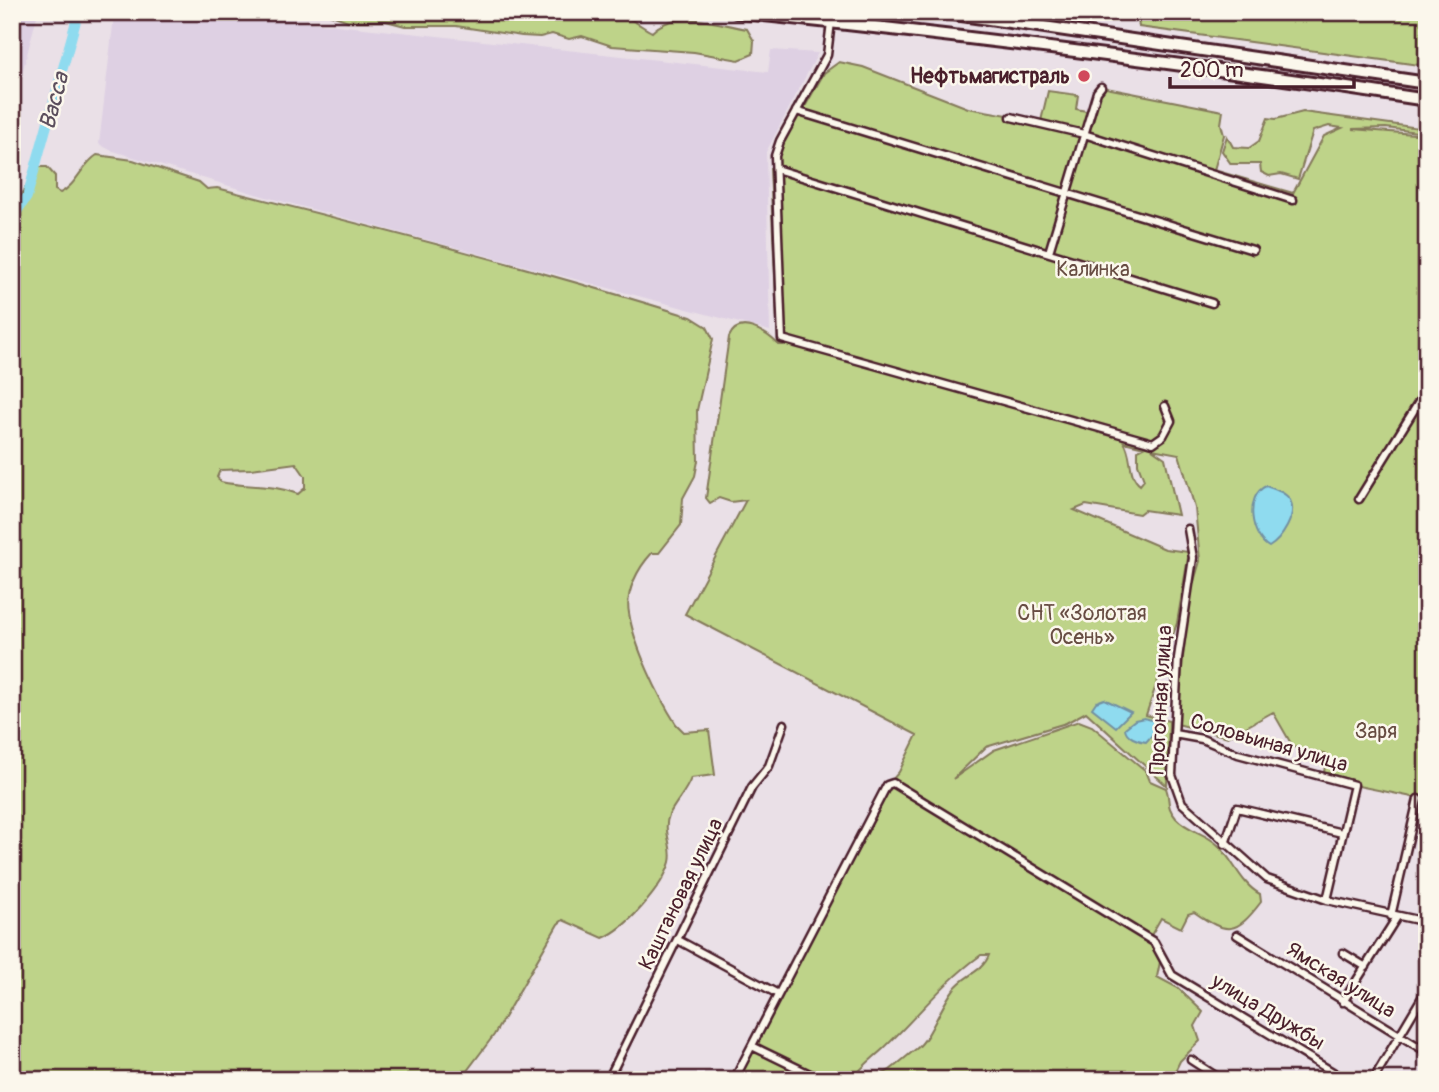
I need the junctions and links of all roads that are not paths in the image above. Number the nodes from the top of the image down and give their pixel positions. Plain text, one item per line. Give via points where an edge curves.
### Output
1 (736, 12) edge
2 (941, 12) edge
3 (831, 22) junction
4 (1427, 83) edge
5 (1101, 87) dead end
6 (1427, 100) edge
7 (796, 111) junction
8 (1011, 117) dead end
9 (1084, 134) junction
10 (776, 169) junction
11 (1068, 194) junction
12 (1293, 200) dead end
13 (1253, 250) dead end
14 (1048, 252) junction
15 (1212, 303) dead end
16 (1427, 389) edge
17 (1165, 407) dead end
18 (1359, 499) dead end
19 (1188, 529) dead end
20 (784, 724) dead end
21 (1174, 734) junction
22 (1418, 799) dead end
23 (1342, 833) junction
24 (1225, 845) junction
25 (1327, 900) junction
26 (1394, 916) junction
27 (1427, 922) edge
28 (1237, 934) dead end
29 (678, 940) junction
30 (1343, 953) dead end
31 (1366, 967) junction
32 (1427, 989) edge
33 (778, 994) junction
34 (1343, 1002) junction
35 (1397, 1037) junction
36 (752, 1046) junction
37 (1427, 1052) edge
38 (1191, 1060) dead end
39 (608, 1080) edge
40 (734, 1080) edge
41 (822, 1080) edge
42 (1222, 1080) edge
43 (1346, 1080) edge
44 (1373, 1080) edge

1 - 3 highway
2 - 4 highway
3 - 6 highway via 1167,61
3 - 7 street via 827,55
5 - 9 street
7 - 10 street via 780,141
7 - 11 street
8 - 9 street
9 - 11 street
9 - 12 street
10 - 14 street
10 - 17 street via 782,339 1153,443 1171,421
11 - 13 street
11 - 14 street
14 - 15 street
16 - 18 street
19 - 21 street, Прогонная улица via 1193,558 1180,645
20 - 29 street, Каштановая улица via 769,766 752,787
21 - 23 street, Соловьиная улица via 1354,785
21 - 24 street, Прогонная улица via 1176,794
22 - 26 street
23 - 24 street via 1237,808
23 - 25 street
24 - 25 street, Прогонная улица via 1266,879
25 - 26 street, Прогонная улица
26 - 27 street, Прогонная улица
26 - 31 street
28 - 34 street, Ямская улица
29 - 33 street
29 - 39 street, Каштановая улица
30 - 31 street
31 - 34 street
32 - 35 street
33 - 36 street
33 - 43 street, улица Дружбы via 887,785 893,783 1154,942 1172,975
34 - 35 street, Ямская улица
35 - 37 street, Ямская улица
35 - 44 street
36 - 40 street
36 - 41 street
38 - 42 street

